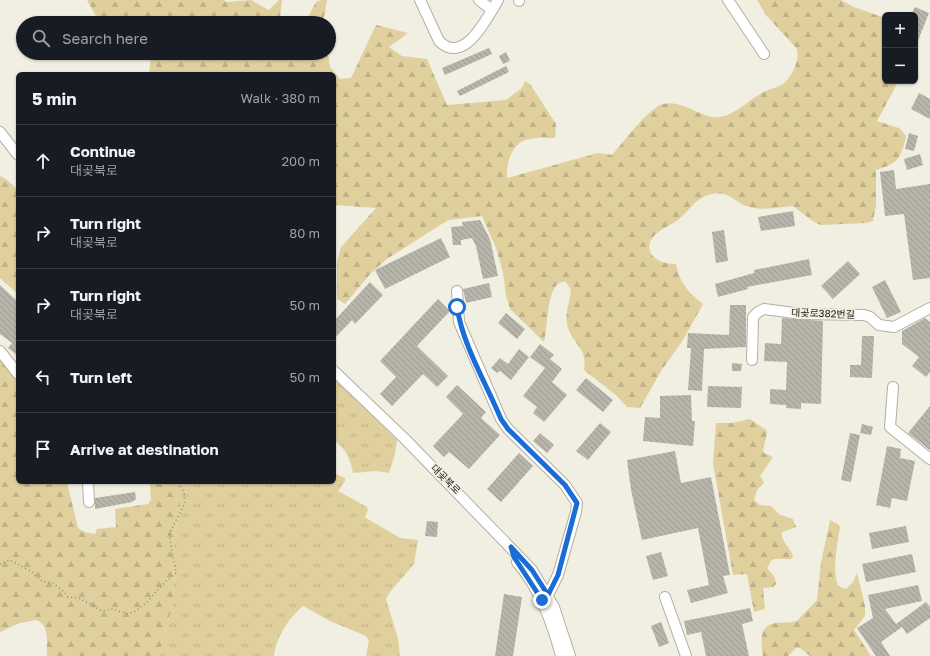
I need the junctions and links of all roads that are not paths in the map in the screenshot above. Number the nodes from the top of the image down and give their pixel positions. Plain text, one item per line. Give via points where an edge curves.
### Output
1 (420, 0) edge
2 (479, 0) edge
3 (728, 0) edge
4 (495, 4) edge
5 (764, 54) dead end
6 (0, 132) edge
7 (16, 152) edge
8 (457, 291) dead end
9 (930, 308) edge
10 (0, 351) edge
11 (752, 360) dead end
12 (16, 371) edge
13 (336, 373) edge
14 (893, 388) dead end
15 (930, 459) edge
16 (88, 484) edge
17 (89, 502) dead end
18 (511, 547) junction
19 (548, 595) junction
20 (665, 596) dead end
21 (561, 656) edge
22 (570, 656) edge
23 (686, 656) edge

1 - 4 street via 439,41 444,46 454,48 468,44
2 - 4 street
3 - 5 street
6 - 7 street
8 - 19 street via 459,322 501,419 565,485 577,503 558,575
9 - 11 street, 대곶로382번길 via 894,327 879,325 867,315 802,314 764,310 753,317
10 - 12 street
13 - 18 street, 대곶북로
14 - 15 street via 890,427
16 - 17 street
18 - 19 street, 대곶북로 via 532,570
18 - 21 street via 514,557 542,600
19 - 22 street, 대곶북로 via 557,614
20 - 23 street

